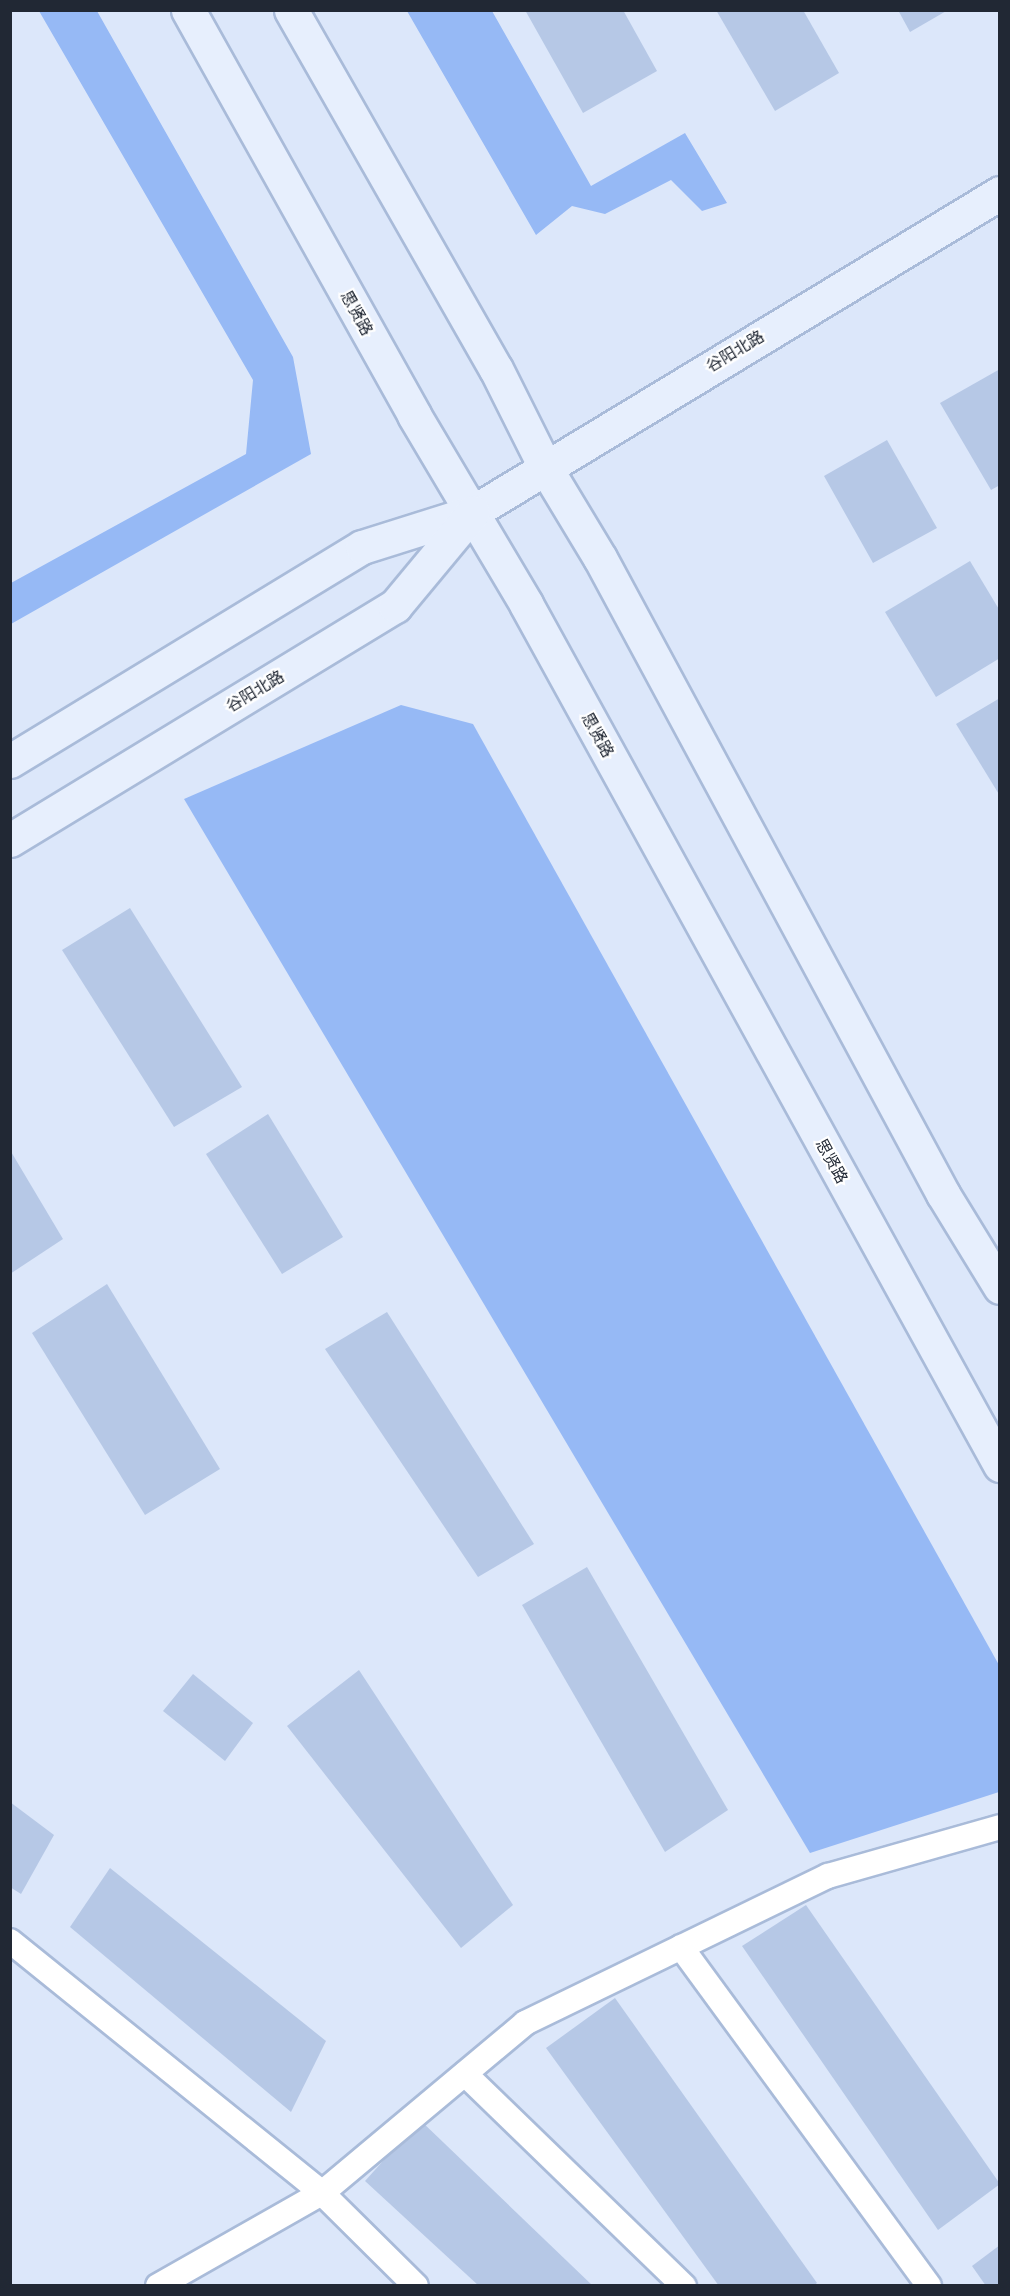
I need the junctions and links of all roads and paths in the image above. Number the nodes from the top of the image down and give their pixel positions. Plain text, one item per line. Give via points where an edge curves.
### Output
1 (188, 10) edge
2 (291, 10) edge
3 (999, 193) edge
4 (545, 467) junction
5 (473, 512) junction
6 (10, 761) edge
7 (10, 840) edge
8 (999, 1287) edge
9 (999, 1465) edge
10 (999, 1827) edge
11 (10, 1941) edge
12 (681, 1947) junction
13 (465, 2074) junction
14 (322, 2193) junction
15 (158, 2286) edge
16 (416, 2286) edge
17 (684, 2286) edge
18 (929, 2286) edge

1 - 5 main road, 思贤路 via 414,415
2 - 4 main road via 496,369
3 - 4 main road, 谷阳北路
4 - 5 main road, 谷阳北路
4 - 8 main road via 600,558 943,1194
5 - 6 main road, 谷阳北路 via 362,547
5 - 7 main road, 谷阳北路 via 395,606
5 - 9 main road, 思贤路
10 - 12 lane via 828,1876
11 - 14 lane
12 - 13 lane via 525,2023
12 - 18 lane
13 - 14 lane
13 - 17 lane
14 - 15 lane
14 - 16 lane

